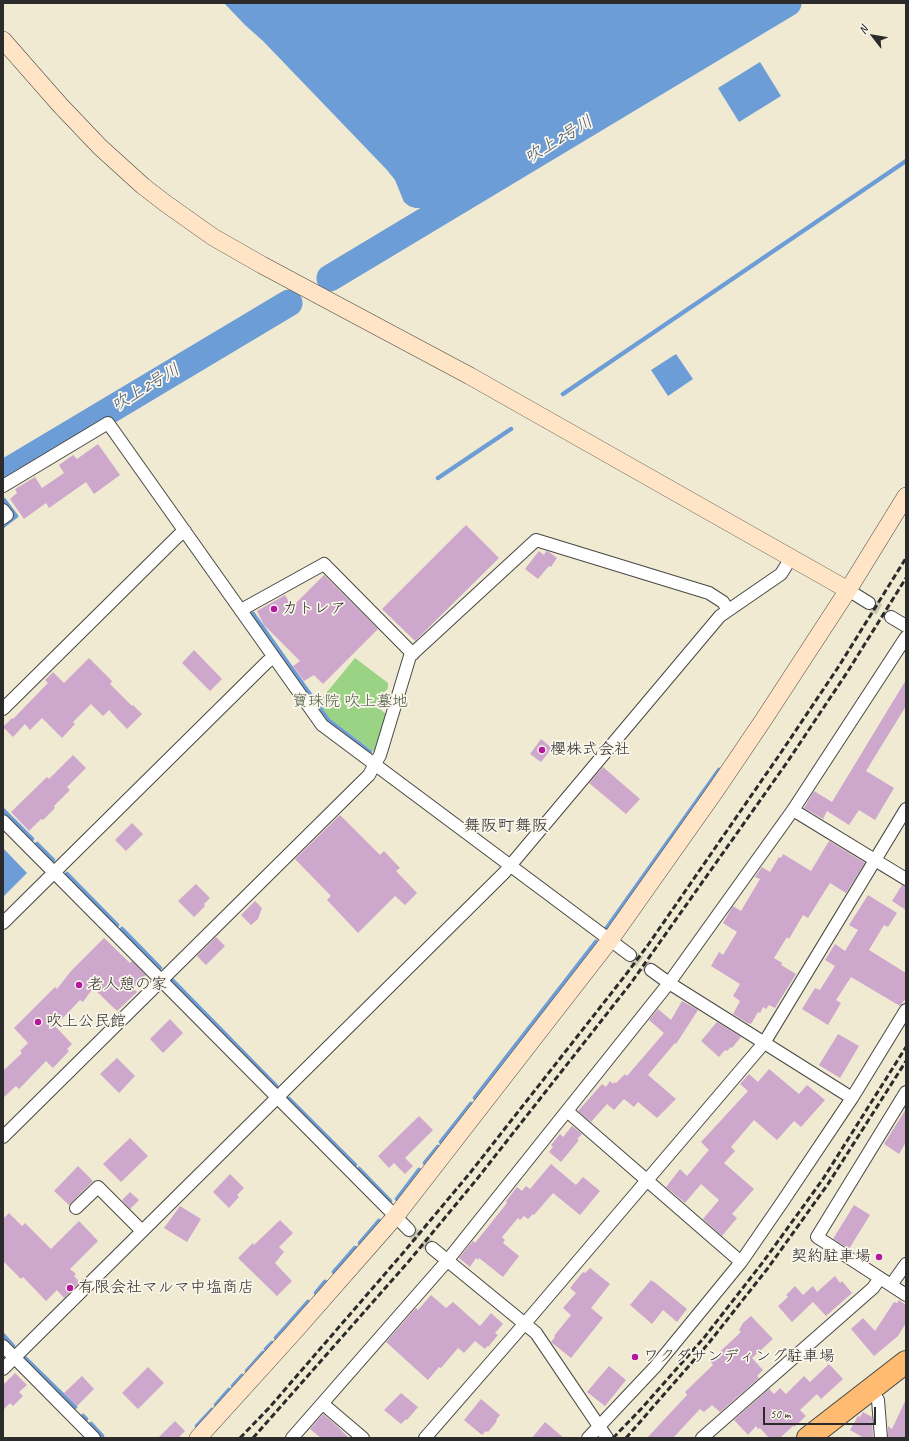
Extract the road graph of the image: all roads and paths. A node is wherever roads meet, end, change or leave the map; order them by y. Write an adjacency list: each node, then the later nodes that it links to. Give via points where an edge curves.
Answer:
1 (3, 40): 7 (street, via 100,147 160,199 213,236 262,266 470,376)
2 (3, 486): 6 (street, via 108,423)
3 (906, 496): 8 (street)
4 (3, 510): 5 (street, via 7,515)
5 (3, 518)
6 (185, 531): 10 (street); 17 (street)
7 (791, 558): 8 (street); 11 (street, via 782,574)
8 (848, 590): 9 (street); 27 (street, via 728,773)
9 (869, 603)
10 (241, 610): 15 (street, via 324,564); 16 (street)
11 (728, 610): 15 (street, via 723,602 708,593 536,540); 23 (street, via 720,616)
12 (891, 617): 13 (street)
13 (906, 626)
14 (906, 637): 20 (street)
15 (413, 654): 18 (street, via 410,656 380,755)
16 (274, 657): 18 (street, via 322,725); 24 (street)
17 (3, 709)
18 (374, 765): 23 (street); 30 (street, via 369,775)
19 (906, 809): 22 (street)
20 (793, 810): 22 (street); 31 (street)
21 (3, 821): 24 (street)
22 (875, 860): 25 (street); 33 (street)
23 (510, 866): 27 (street); 35 (street)
24 (54, 873): 26 (street); 30 (street)
25 (906, 879)
26 (3, 923)
27 (610, 940): 28 (street); 41 (street)
28 (630, 955)
29 (651, 970): 31 (street)
30 (161, 980): 35 (street); 38 (street)
31 (669, 983): 33 (street); 37 (street)
32 (906, 1010): 36 (street)
33 (764, 1043): 36 (street); 39 (street)
34 (906, 1092): 48 (street, via 817,1237)
35 (277, 1098): 41 (street); 43 (street)
36 (852, 1098): 46 (street)
37 (567, 1111): 39 (street); 45 (street)
38 (3, 1137)
39 (646, 1180): 46 (street); 51 (street)
40 (76, 1208): 43 (street, via 98,1187)
41 (395, 1217): 42 (street); 60 (street)
42 (409, 1230)
43 (142, 1231): 53 (street)
44 (432, 1248): 45 (street)
45 (447, 1261): 51 (street); 57 (street)
46 (741, 1262): 58 (street, via 655,1367)
47 (906, 1264): 49 (street)
48 (880, 1278): 49 (street); 66 (street, via 873,1288)
49 (891, 1286): 50 (street)
50 (906, 1295)
51 (525, 1324): 58 (street, via 536,1333); 63 (street)
52 (3, 1346): 53 (street)
53 (14, 1358): 55 (street); 59 (street)
54 (906, 1362): 56 (highway)
55 (3, 1369)
56 (870, 1390): 67 (highway); 68 (street, via 878,1400)
57 (323, 1404): 61 (street); 62 (street)
58 (599, 1427): 64 (street); 65 (street)
59 (94, 1438)
60 (198, 1438)
61 (292, 1438)
62 (363, 1438)
63 (425, 1438)
64 (588, 1438)
65 (607, 1438)
66 (702, 1438)
67 (808, 1438)
68 (880, 1438)

